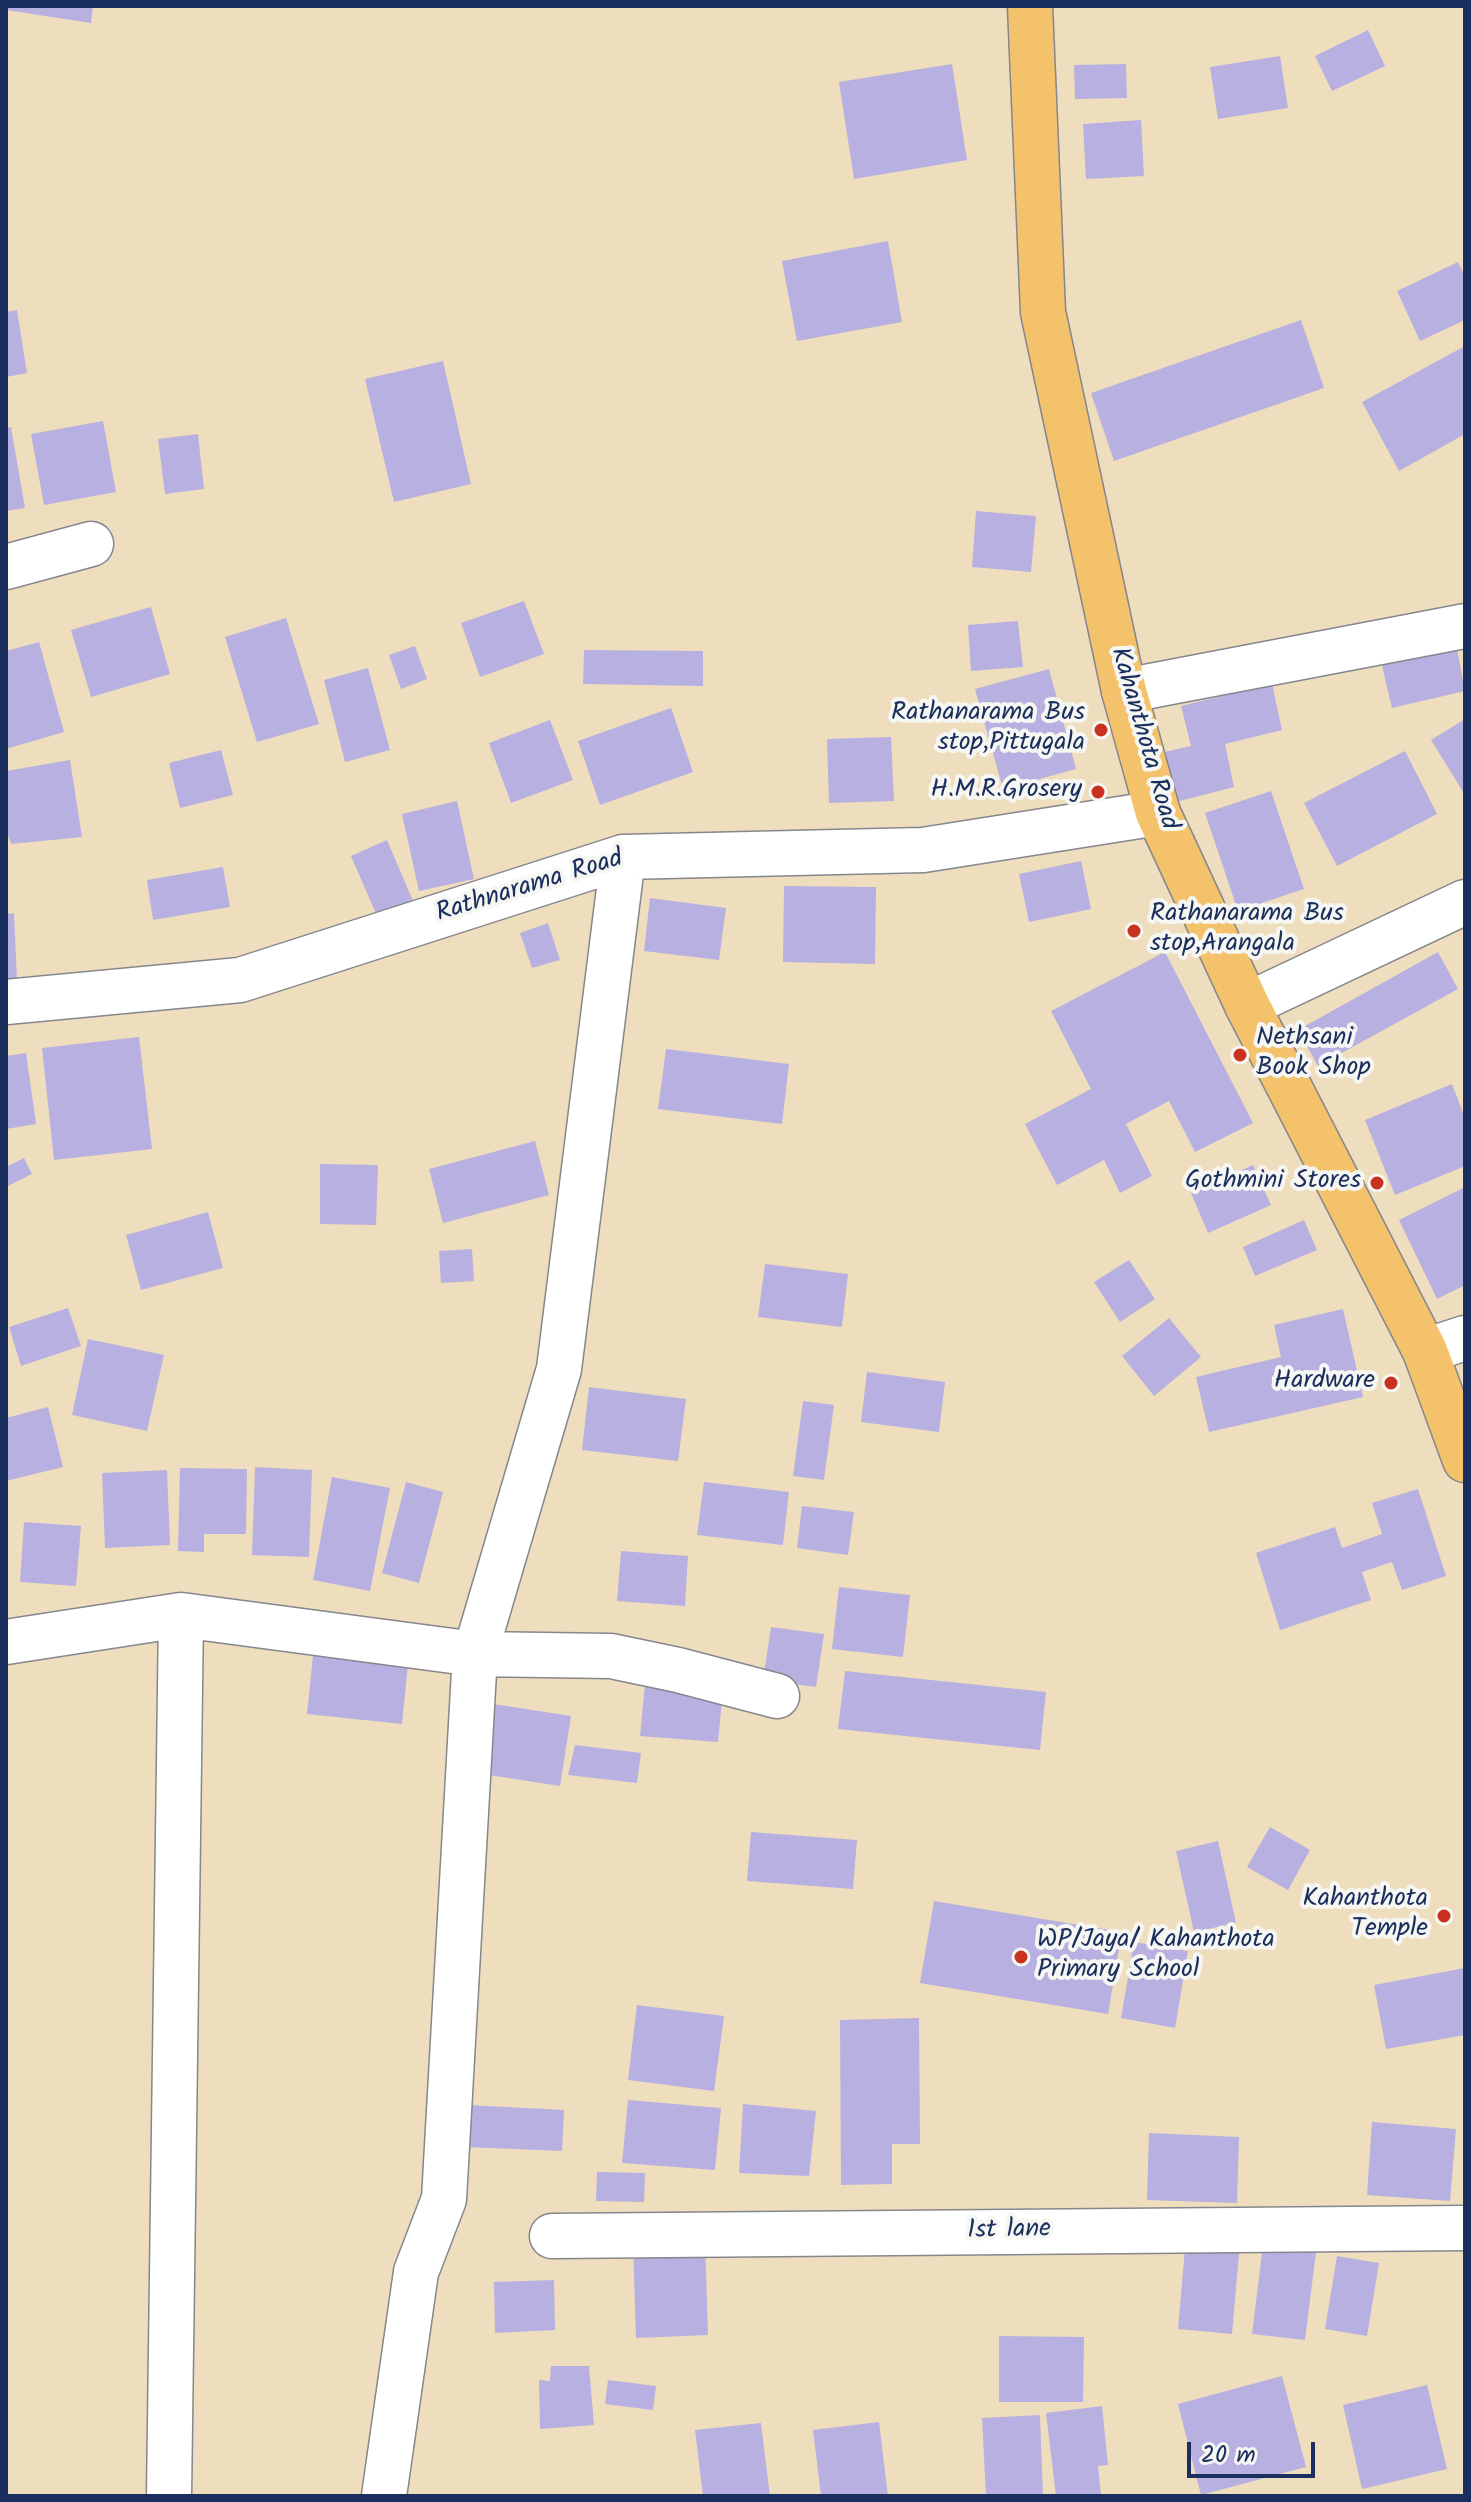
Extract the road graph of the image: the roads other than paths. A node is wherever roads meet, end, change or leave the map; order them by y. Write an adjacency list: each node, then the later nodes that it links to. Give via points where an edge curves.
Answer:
1 (1030, 6): 5 (main road, Kahanthota Road, via 1043,312)
2 (91, 544): 3 (street)
3 (6, 567)
4 (1465, 626): 5 (street)
5 (1124, 691): 6 (main road, Kahanthota Road)
6 (1158, 813): 7 (street, Rathnarama Road, via 923,850); 10 (main road, Kahanthota Road)
7 (623, 857): 9 (street, Rathnarama Road, via 240,980); 15 (street, via 559,1369)
8 (1465, 902): 10 (street)
9 (6, 1002)
10 (1247, 1005): 11 (main road, Kahanthota Road)
11 (1445, 1344): 12 (main road, Kahanthota Road)
12 (1465, 1460)
13 (181, 1615): 14 (street); 15 (street); 19 (street)
14 (6, 1642)
15 (475, 1654): 16 (street, via 611,1656); 20 (street, via 444,2199 416,2272)
16 (777, 1696)
17 (1465, 2228): 18 (street, 1st lane)
18 (552, 2236)
19 (169, 2496)
20 (384, 2496)

